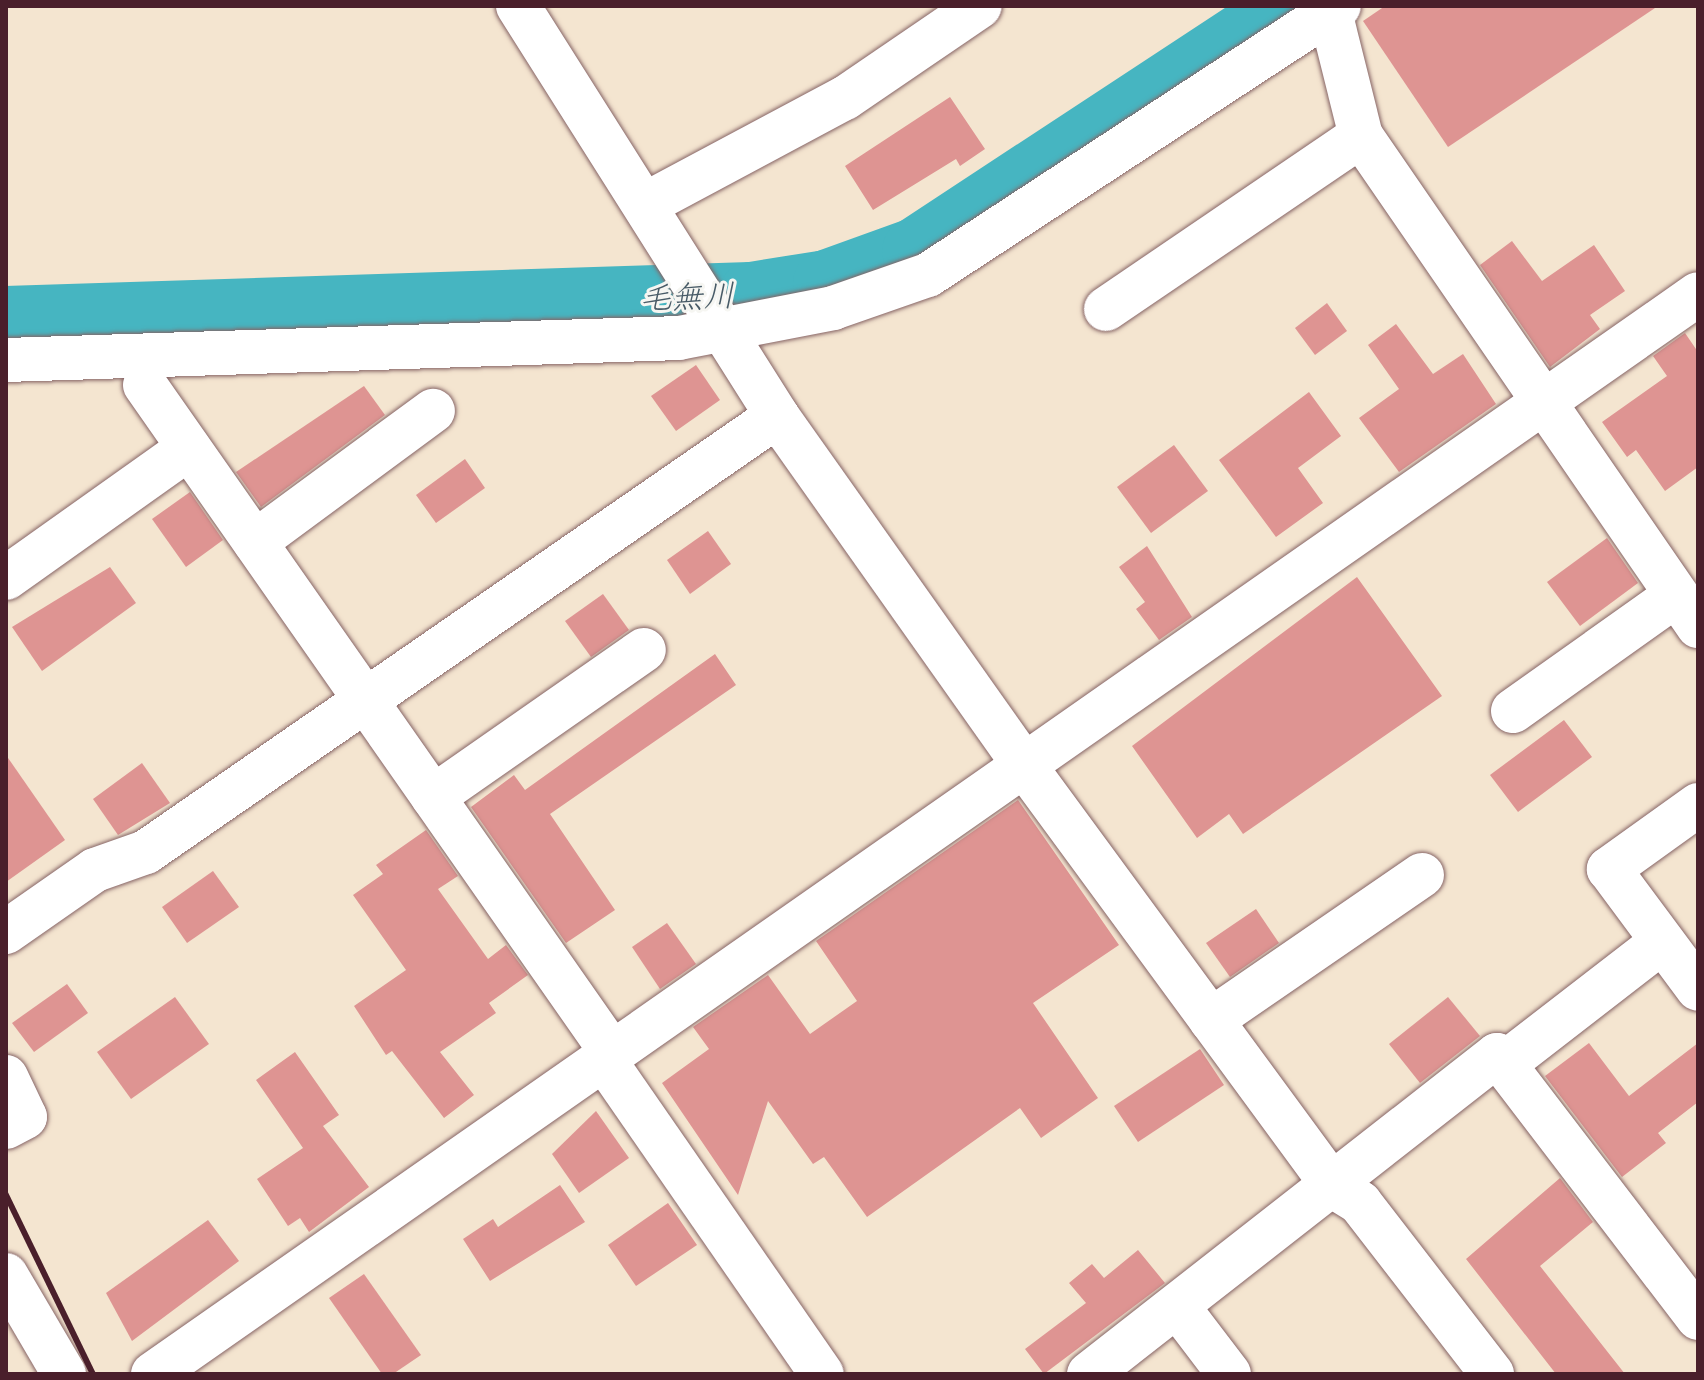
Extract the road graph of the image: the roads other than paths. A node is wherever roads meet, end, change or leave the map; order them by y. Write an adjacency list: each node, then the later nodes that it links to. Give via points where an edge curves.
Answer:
1 (980, 6): 5 (street, via 845,98)
2 (1329, 8): 4 (street); 8 (street, via 928,275 833,308)
3 (534, 12): 5 (street)
4 (1361, 136): 7 (street); 11 (street)
5 (648, 203): 8 (street)
6 (1698, 294): 11 (street)
7 (1106, 309)
8 (722, 327): 9 (street, via 679,338); 13 (street)
9 (6, 360)
10 (145, 385): 14 (street)
11 (1545, 400): 17 (street); 21 (street)
12 (433, 411): 15 (street)
13 (777, 416): 19 (street); 21 (street)
14 (189, 448): 15 (street); 16 (street)
15 (255, 542): 19 (street)
16 (6, 578)
17 (1686, 596): 20 (street)
18 (644, 650): 22 (street)
19 (365, 699): 22 (street); 25 (street, via 146,852 95,870)
20 (1513, 711)
21 (1024, 765): 28 (street); 29 (street)
22 (433, 797): 29 (street)
23 (1698, 805): 26 (street, via 1609,869)
24 (1422, 875): 28 (street)
25 (6, 932)
26 (1662, 942): 27 (street); 30 (street)
27 (1698, 989)
28 (1211, 1020): 33 (street)
29 (609, 1057): 38 (street); 39 (street)
30 (1504, 1064): 33 (street, via 1497,1055); 36 (street)
31 (6, 1077): 32 (street, via 25,1117)
32 (6, 1127)
33 (1333, 1186): 35 (street); 42 (street, via 1360,1203)
34 (6, 1275): 37 (street)
35 (1178, 1307): 40 (street); 41 (street)
36 (1698, 1318)
37 (64, 1374)
38 (153, 1374)
39 (822, 1374)
40 (1089, 1374)
41 (1229, 1374)
42 (1492, 1374)

